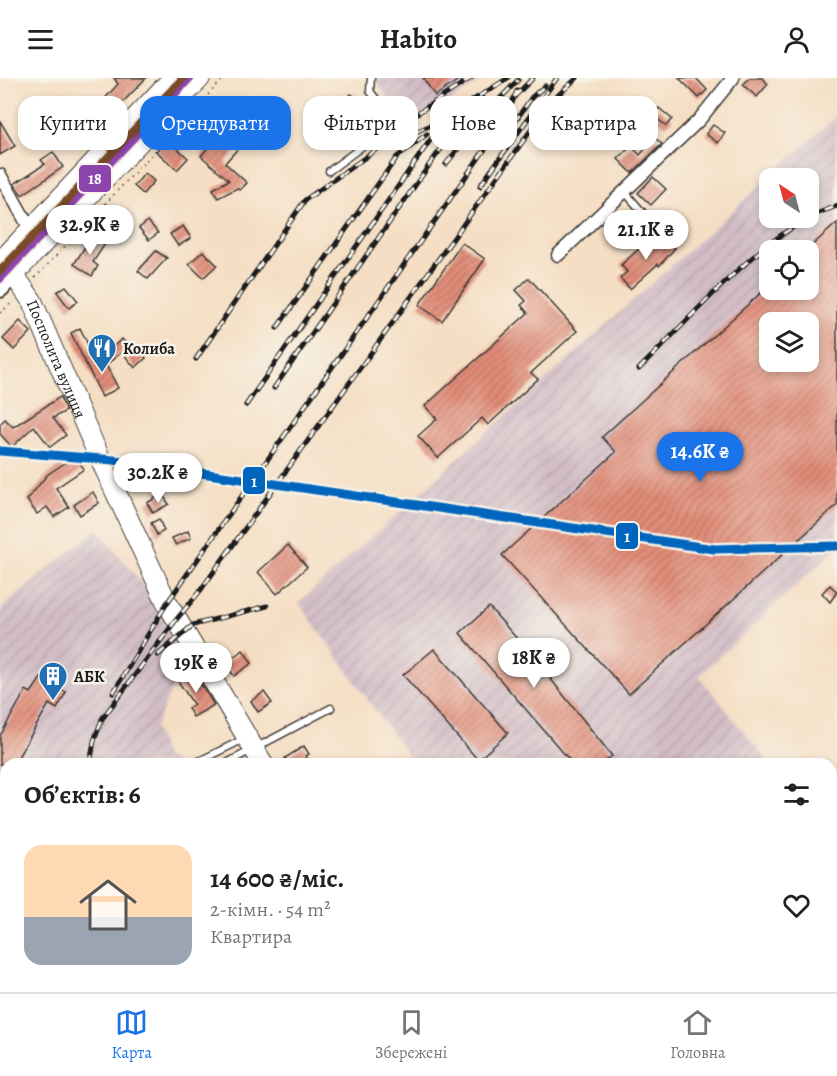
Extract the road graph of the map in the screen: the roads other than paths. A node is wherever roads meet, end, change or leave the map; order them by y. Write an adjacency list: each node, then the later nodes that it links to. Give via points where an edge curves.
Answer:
1 (173, 78): 8 (highway)
2 (200, 78): 10 (highway)
3 (370, 78): 5 (lane, via 370,91 387,112 387,128)
4 (733, 78): 7 (street, via 699,120)
5 (329, 171)
6 (0, 174): 8 (street)
7 (625, 192): 9 (lane); 11 (street)
8 (30, 229): 10 (street); 12 (highway)
9 (657, 229)
10 (42, 244): 12 (highway)
11 (558, 255)
12 (5, 265): 13 (main road); 15 (highway, Посполита вулиця, via 32,301 167,603)
13 (0, 289)
14 (331, 708): 15 (lane)
15 (255, 750): 16 (lane); 17 (lane)
16 (220, 758)
17 (238, 758)

